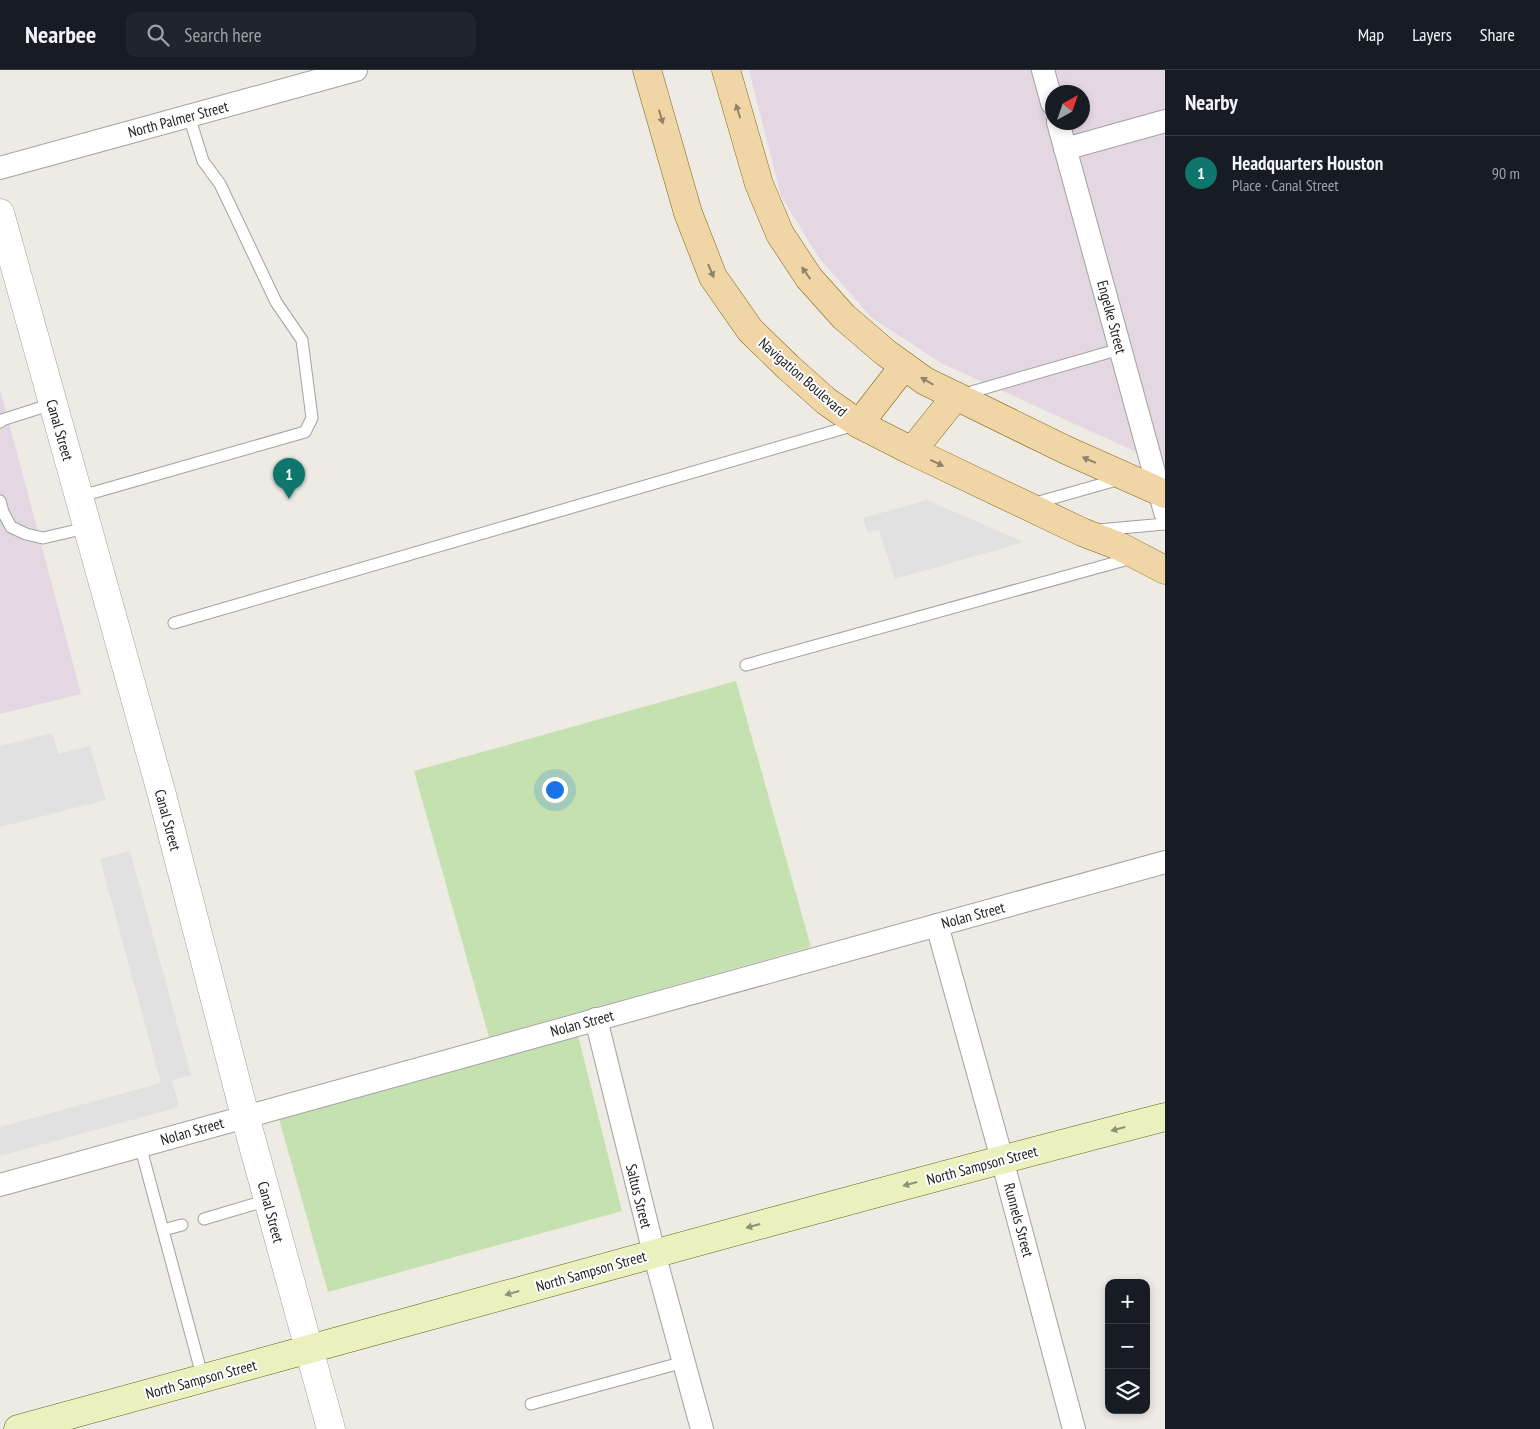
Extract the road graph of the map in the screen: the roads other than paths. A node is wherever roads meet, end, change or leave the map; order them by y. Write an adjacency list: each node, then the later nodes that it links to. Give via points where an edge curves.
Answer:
1 (356, 70): 6 (street, North Palmer Street)
2 (647, 70): 17 (main road, Navigation Boulevard, one-way to 17, via 688,213 713,277 750,330 826,401)
3 (726, 70): 13 (main road, one-way to 3, via 844,317 809,278 780,234 759,184)
4 (1043, 70): 5 (street)
5 (1047, 85)
6 (190, 116): 10 (street, North Palmer Street); 21 (lane, via 203,161 220,184 276,302 302,340 312,418 305,432)
7 (1165, 121): 9 (street)
8 (1060, 130): 9 (street, Engelke Street)
9 (1065, 149): 12 (street, Engelke Street)
10 (0, 168)
11 (0, 213): 15 (street, Canal Street)
12 (1120, 350): 14 (lane); 20 (street, Engelke Street)
13 (904, 366): 14 (main road, one-way to 13); 17 (main road)
14 (956, 396): 18 (main road); 19 (main road, one-way to 14)
15 (52, 404): 16 (lane); 21 (street, Canal Street)
16 (0, 422)
17 (859, 424): 18 (main road, Navigation Boulevard); 29 (lane)
18 (912, 451): 23 (main road, Navigation Boulevard, one-way to 23)
19 (1127, 477): 20 (main road); 23 (lane)
20 (1162, 487)
21 (78, 497): 25 (street, Canal Street)
22 (0, 501): 25 (lane, via 11,528 26,534 42,538)
23 (1027, 506): 26 (main road, Navigation Boulevard)
24 (1165, 524): 26 (lane)
25 (86, 528): 34 (street, Canal Street, via 162,795)
26 (1082, 532): 27 (main road, Navigation Boulevard)
27 (1138, 556): 28 (main road, Navigation Boulevard); 30 (lane)
28 (1165, 570)
29 (174, 623)
30 (746, 665)
31 (1165, 862): 32 (street, Nolan Street)
32 (937, 925): 33 (street, Nolan Street); 37 (street, Runnels Street)
33 (596, 1019): 34 (street, Nolan Street); 43 (street, Saltus Street)
34 (245, 1116): 36 (street, Nolan Street); 39 (street, Canal Street)
35 (1165, 1116): 37 (main road, North Sampson Street, one-way to 37)
36 (140, 1145): 38 (street, Nolan Street); 42 (lane)
37 (1002, 1159): 43 (main road, North Sampson Street, one-way to 43); 51 (street, Runnels Street)
38 (0, 1184)
39 (268, 1200): 40 (lane); 44 (street, Canal Street)
40 (204, 1218)
41 (182, 1225): 42 (lane)
42 (163, 1230): 46 (lane)
43 (654, 1253): 44 (main road, North Sampson Street, one-way to 44); 45 (street, Saltus Street)
44 (309, 1350): 46 (main road, North Sampson Street); 49 (street, Canal Street)
45 (684, 1362): 47 (lane); 50 (street, Saltus Street)
46 (203, 1379): 48 (main road, North Sampson Street)
47 (531, 1404)
48 (18, 1429)
49 (331, 1429)
50 (702, 1429)
51 (1074, 1429)

